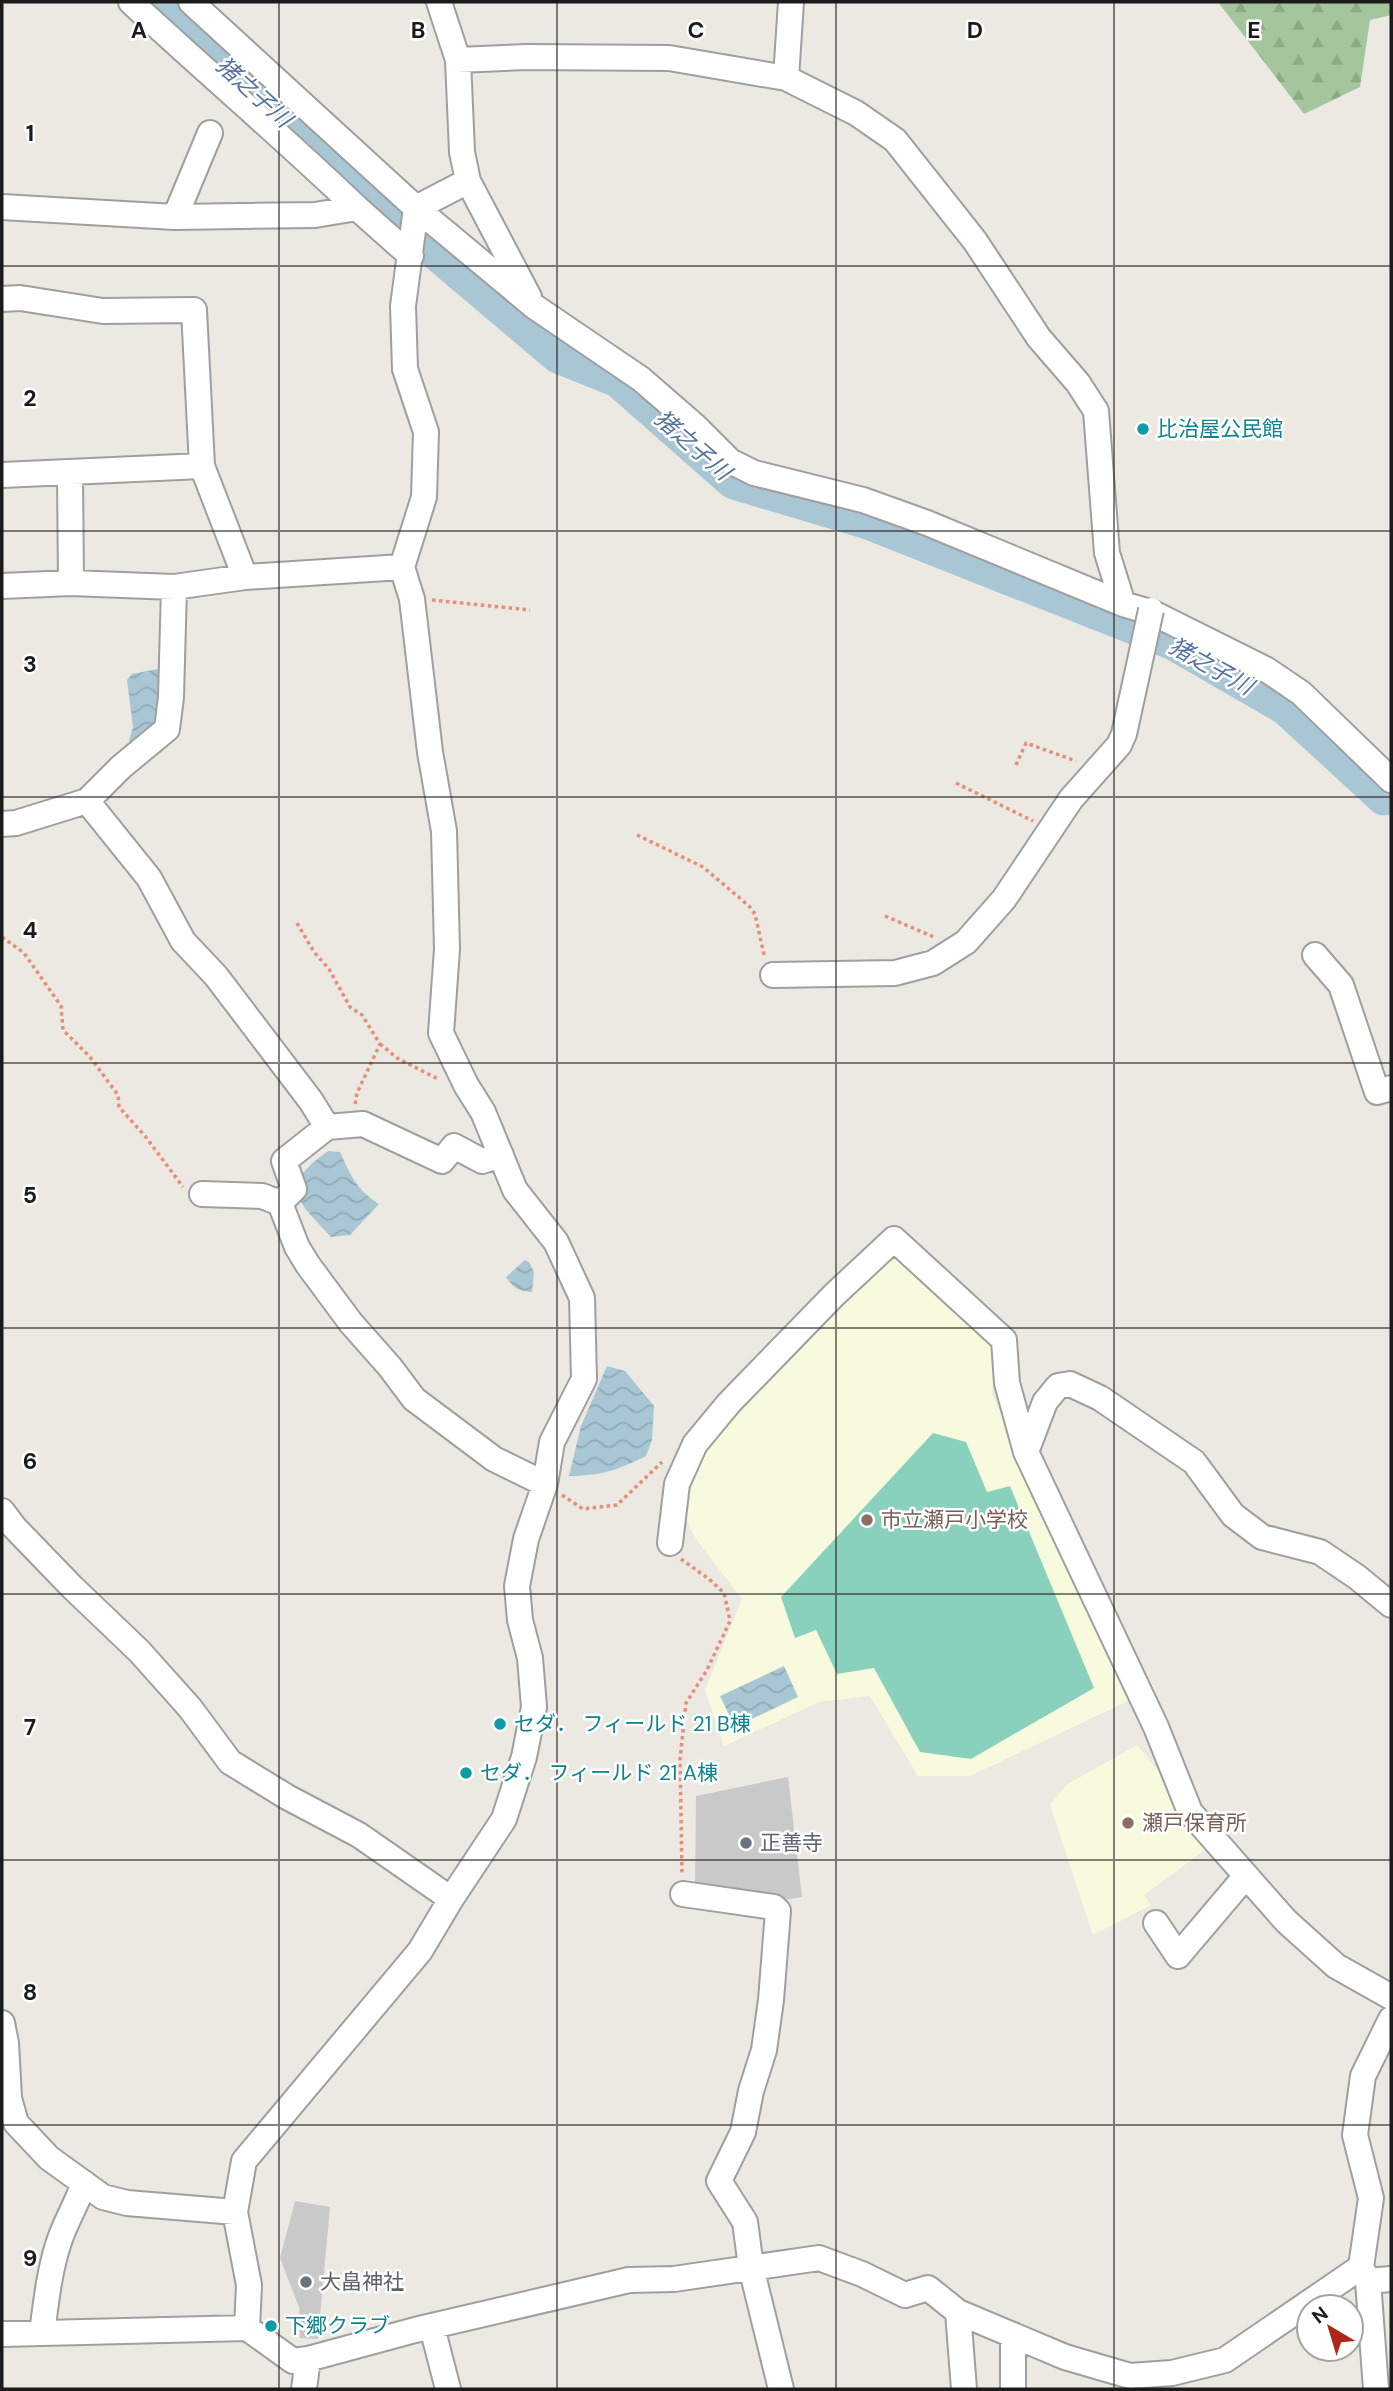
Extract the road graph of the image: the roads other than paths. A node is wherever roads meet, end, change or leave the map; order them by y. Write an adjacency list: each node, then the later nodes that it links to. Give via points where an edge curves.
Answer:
1 (131, 2): 10 (street)
2 (191, 2): 11 (street)
3 (439, 2): 5 (street)
4 (791, 2): 6 (street)
5 (458, 60): 6 (street, via 668,58); 8 (street, via 462,152)
6 (786, 78): 24 (street, via 856,113 895,140 975,241 1039,338 1096,411 1107,553)
7 (210, 133): 12 (street)
8 (468, 181): 11 (street); 15 (street)
9 (2, 207): 12 (street)
10 (357, 208): 12 (street, via 316,215); 13 (street)
11 (415, 212): 13 (street); 15 (street)
12 (175, 217)
13 (411, 252): 19 (street, via 402,306 405,369 426,432 424,497)
14 (2, 299): 16 (street, via 103,311 194,310)
15 (535, 307): 24 (street, via 641,379 730,461 754,473 863,500 927,523)
16 (202, 466): 17 (street); 20 (street)
17 (70, 473): 18 (street); 21 (street)
18 (2, 475)
19 (402, 567): 20 (street); 33 (street, via 412,599 444,831 447,949 441,1033)
20 (245, 577): 23 (street)
21 (71, 583): 22 (street); 23 (street)
22 (2, 586)
23 (174, 587): 27 (street, via 167,729)
24 (1123, 604): 26 (street, via 1153,613 1267,670 1301,693)
25 (1151, 610): 30 (street, bridge, via 1119,746 1071,799 1004,899 966,942 933,963 895,973)
26 (1391, 780)
27 (87, 801): 28 (street); 32 (street, via 149,878 183,940)
28 (2, 824)
29 (1314, 955): 31 (street, via 1341,985 1377,1092)
30 (773, 975)
31 (1391, 1088)
32 (334, 1126): 33 (street, via 363,1124 442,1161 454,1146 482,1161); 35 (street, via 284,1161 294,1189)
33 (501, 1155): 37 (street, via 514,1190 556,1242 582,1298 584,1379 552,1442)
34 (202, 1194): 35 (street, via 262,1196)
35 (281, 1203): 37 (street, via 308,1265 414,1399 494,1459)
36 (1026, 1452): 39 (street, via 1007,1383 1004,1340 894,1240 824,1304 695,1444 677,1484); 40 (street, via 1045,1402 1058,1386 1070,1384 1100,1398 1194,1462 1233,1516 1262,1537 1320,1552); 41 (street, via 1156,1727 1190,1812)
37 (545, 1484): 43 (street, via 526,1539 517,1586 534,1707 524,1757 504,1819)
38 (2, 1511): 43 (street, via 139,1651 230,1762 359,1835)
39 (670, 1543)
40 (1391, 1605)
41 (1245, 1877): 44 (street, via 1178,1956); 45 (street, via 1336,1966)
42 (684, 1894): 51 (street, via 779,1911 764,2050 744,2132 719,2181 745,2222)
43 (451, 1899): 50 (street, via 420,1951 244,2161)
44 (1156, 1923)
45 (1391, 1997)
46 (1391, 2019): 49 (street, via 1363,2076 1355,2135)
47 (2, 2023): 48 (street, via 16,2123 48,2158)
48 (84, 2183): 50 (street, via 103,2197 127,2203); 56 (street, via 58,2243)
49 (1381, 2198): 52 (street)
50 (235, 2212): 55 (street, via 249,2285)
51 (751, 2267): 53 (street, via 819,2258 905,2295 928,2288); 54 (street, via 674,2280 629,2280); 63 (street)
52 (1373, 2276): 58 (street, via 1225,2360 1172,2373 1130,2376 1065,2357); 60 (street)
53 (958, 2312): 58 (street); 64 (street)
54 (432, 2327): 59 (street); 62 (street)
55 (247, 2329): 56 (street); 59 (street, via 293,2361)
56 (42, 2333): 57 (street)
57 (2, 2334)
58 (1013, 2335): 65 (street)
59 (308, 2359): 61 (street)
60 (1383, 2363): 66 (street)
61 (304, 2389)
62 (448, 2389)
63 (781, 2389)
64 (964, 2389)
65 (1013, 2389)
66 (1376, 2389)

